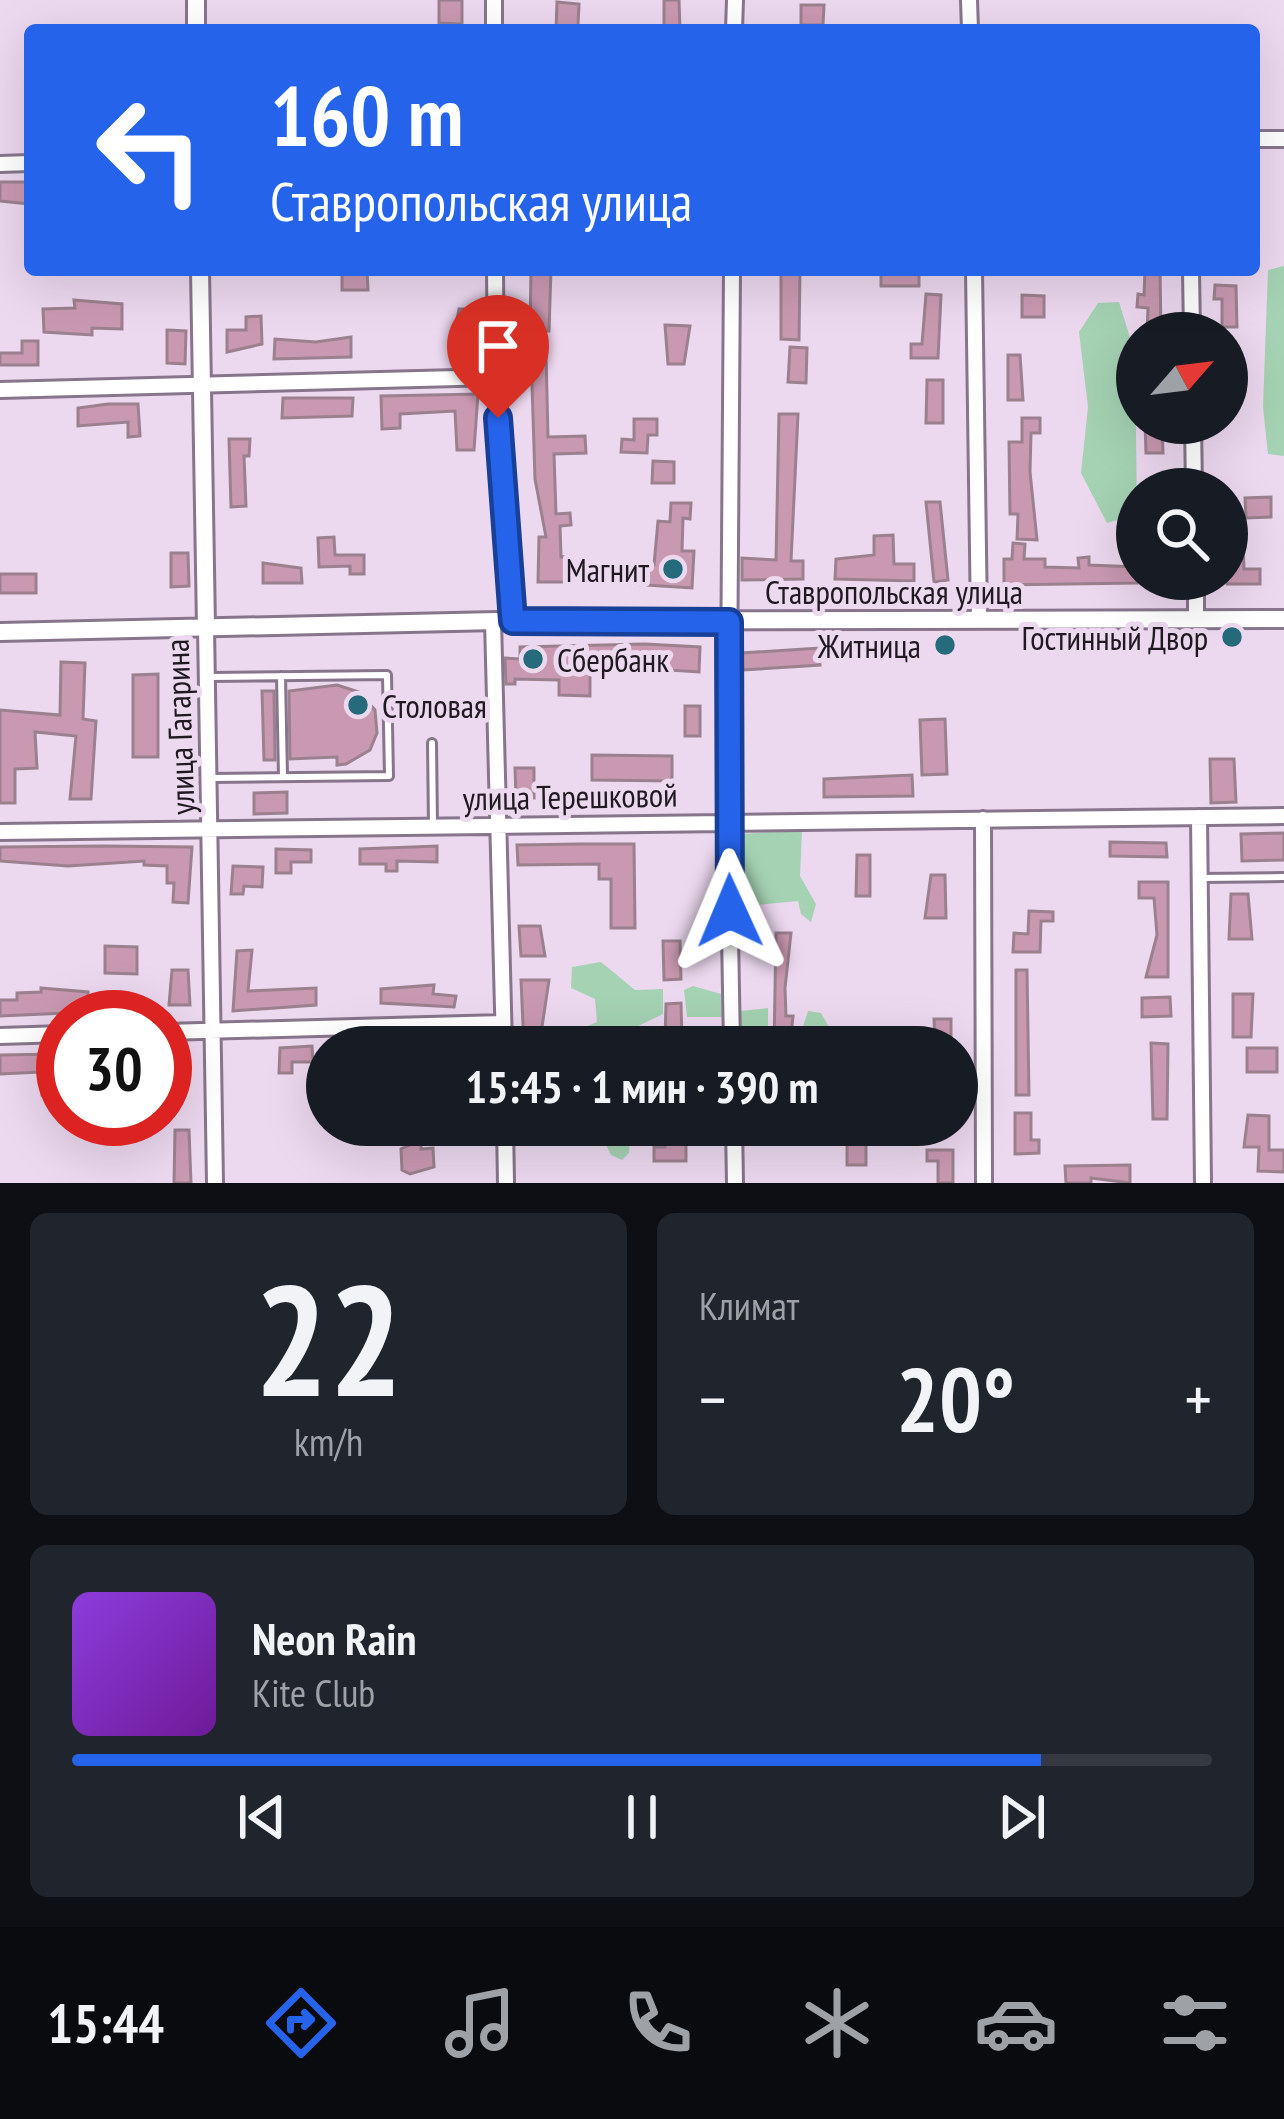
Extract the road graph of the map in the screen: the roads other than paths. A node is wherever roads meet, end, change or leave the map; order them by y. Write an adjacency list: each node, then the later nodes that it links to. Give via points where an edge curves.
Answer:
1 (200, 276): 8 (street, улица Гагарина)
2 (495, 276): 7 (street)
3 (733, 276): 16 (street)
4 (974, 276): 12 (street)
5 (1190, 276): 6 (street)
6 (1191, 312)
7 (496, 377): 8 (street); 15 (street)
8 (204, 388): 9 (street); 17 (street, улица Гагарина)
9 (0, 390)
10 (1196, 600): 11 (street)
11 (1196, 618): 12 (street, Ставропольская улица); 13 (street, Ставропольская улица)
12 (979, 620): 16 (street, Ставропольская улица)
13 (1284, 620)
14 (493, 621): 15 (street, Ставропольская улица); 17 (street, Ставропольская улица); 28 (street)
15 (513, 621): 16 (street, Ставропольская улица)
16 (729, 622): 27 (street)
17 (206, 628): 18 (street, Ставропольская улица); 20 (street, улица Гагарина)
18 (0, 632)
19 (281, 676): 20 (lane); 22 (lane); 22 (lane, via 387,675 389,776)
20 (207, 677): 23 (street, улица Гагарина)
21 (432, 742): 29 (lane)
22 (284, 777): 23 (lane)
23 (211, 778): 30 (street, улица Гагарина)
24 (1284, 816): 25 (street, улица Терешковой)
25 (1198, 817): 26 (street, улица Терешковой); 33 (street)
26 (983, 819): 27 (street, улица Терешковой); 46 (street)
27 (728, 821): 28 (street, улица Терешковой); 36 (street)
28 (497, 824): 29 (street, улица Терешковой); 34 (street)
29 (433, 826): 30 (street, улица Терешковой)
30 (212, 831): 31 (street, улица Терешковой); 38 (street, улица Гагарина)
31 (0, 832)
32 (1284, 877): 33 (lane)
33 (1199, 878): 47 (street)
34 (503, 1023): 35 (street); 38 (street)
35 (503, 1026)
36 (732, 1026)
37 (192, 1031): 38 (street)
38 (215, 1031): 43 (street, улица Гагарина)
39 (36, 1035): 40 (street)
40 (0, 1036)
41 (505, 1146): 44 (street)
42 (734, 1146): 45 (street)
43 (215, 1183)
44 (506, 1183)
45 (735, 1183)
46 (984, 1183)
47 (1203, 1183)

